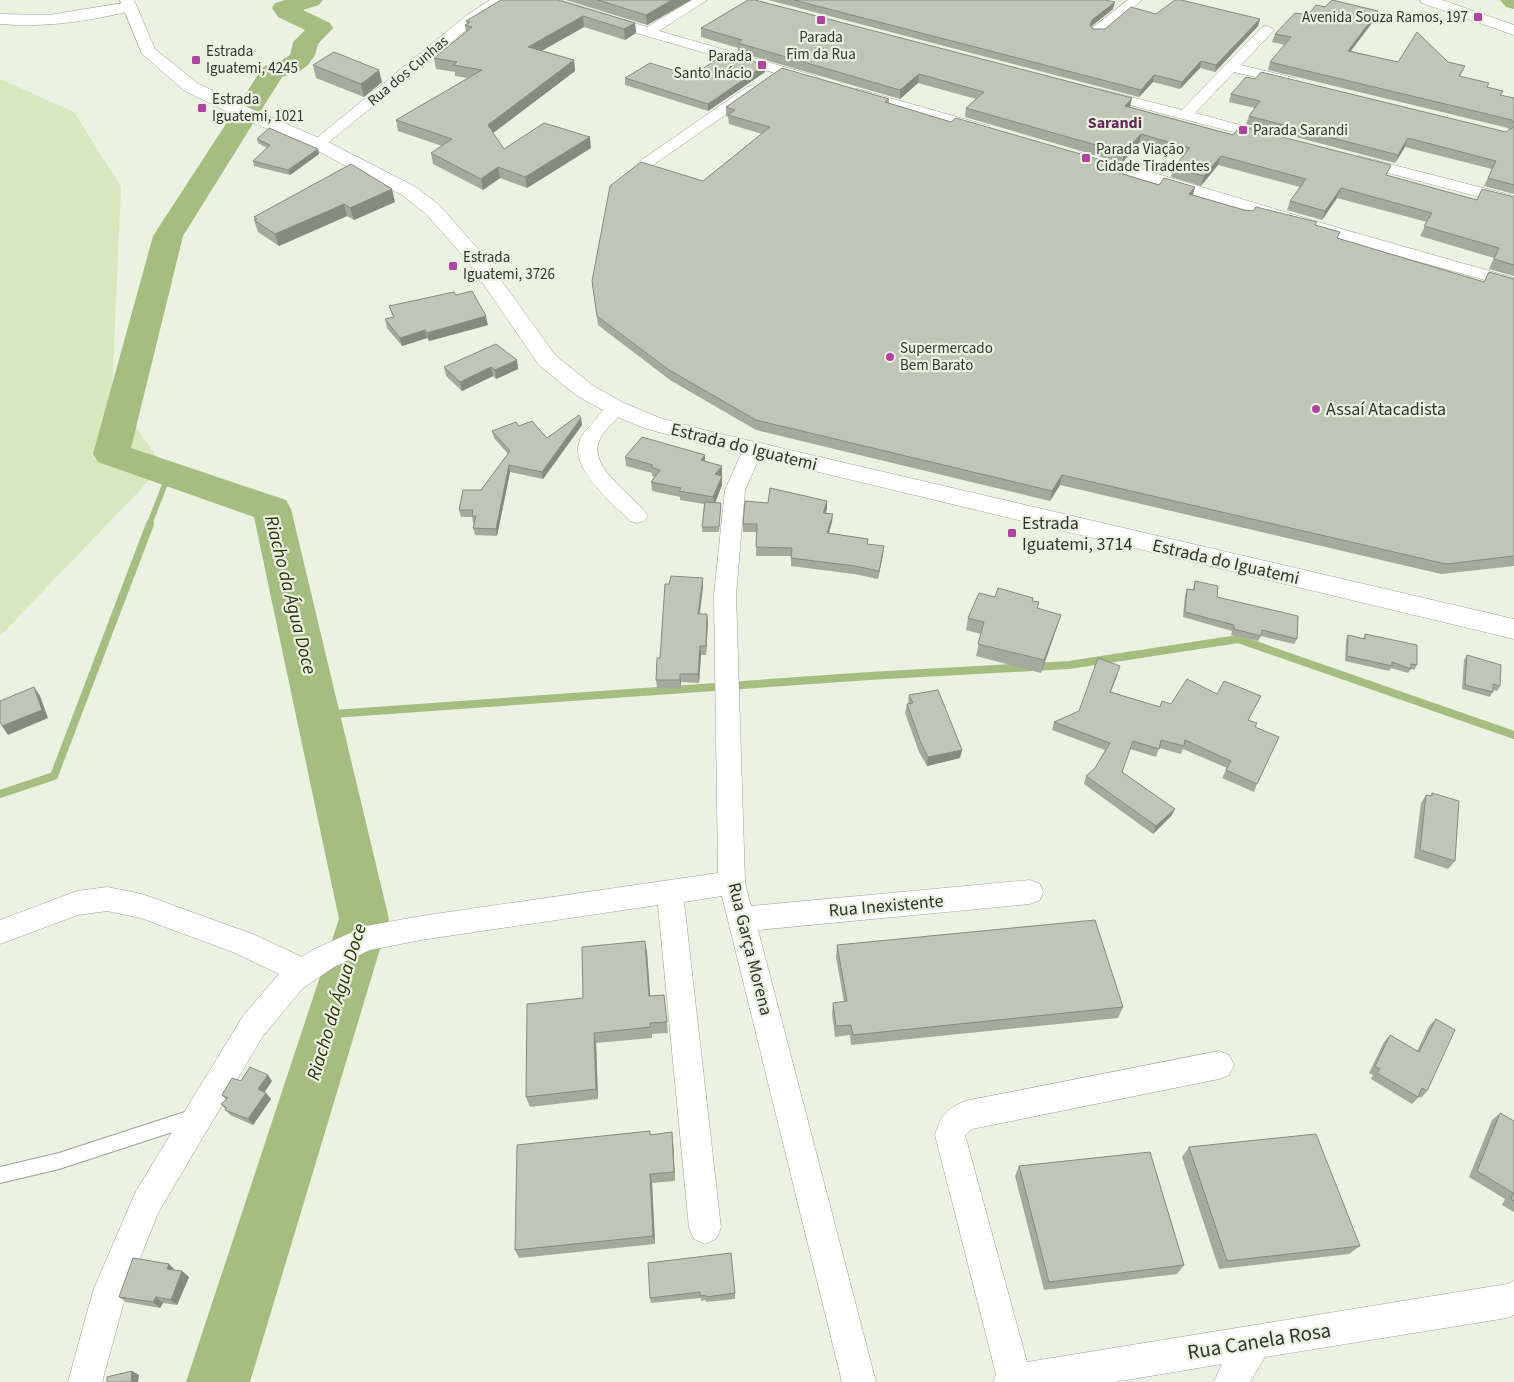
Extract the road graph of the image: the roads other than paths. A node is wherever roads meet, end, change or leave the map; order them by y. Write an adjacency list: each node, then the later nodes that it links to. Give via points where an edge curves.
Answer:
1 (498, 0): 21 (street, Rua dos Cunhas)
2 (547, 0): 11 (street)
3 (701, 0): 11 (street)
4 (1136, 0): 8 (street)
5 (1428, 0): 10 (main road)
6 (128, 3): 7 (main road, via 48,20); 21 (main road, Estrada do Iguatemi, via 148,51 191,87)
7 (0, 19)
8 (1096, 30)
9 (1267, 30): 12 (street)
10 (1514, 30)
11 (648, 32): 13 (street)
12 (1231, 67): 15 (street); 18 (street)
13 (780, 70): 14 (street); 24 (street)
14 (828, 84)
15 (1306, 85)
16 (847, 90): 19 (street)
17 (1089, 90): 18 (street)
18 (1185, 115): 20 (street)
19 (1000, 134)
20 (1280, 140)
21 (318, 144): 27 (main road, Estrada do Iguatemi, via 409,191 432,209 473,254 547,360 584,390)
22 (1067, 153): 26 (street)
23 (1346, 157): 25 (street)
24 (645, 164)
25 (1514, 201)
26 (1514, 283)
27 (616, 408): 28 (main road, Estrada do Iguatemi, via 652,423); 29 (street, via 590,439 590,464)
28 (753, 450): 30 (main road, Estrada do Iguatemi); 31 (street, Rua Garça Morena, via 735,490 725,595)
29 (637, 516)
30 (1514, 629)
31 (732, 883): 33 (street); 34 (street, Rua Garça Morena)
32 (1030, 892): 34 (street, Rua Inexistente)
33 (670, 893): 36 (street, via 366,938 324,958); 40 (street)
34 (742, 920): 45 (street, Rua Garça Morena)
35 (0, 932): 36 (street, via 77,904 107,899 142,906 211,931)
36 (304, 972): 38 (street, via 293,980 253,1026)
37 (1219, 1065): 43 (street, via 965,1116 953,1126 950,1135)
38 (200, 1114): 39 (lane, via 59,1162); 44 (street, via 148,1202 123,1258 110,1291)
39 (0, 1175)
40 (705, 1228)
41 (1512, 1302): 42 (street, Rua Canela Rosa)
42 (1255, 1342): 43 (street, Rua Canela Rosa); 46 (street)
43 (1012, 1381)
44 (85, 1382)
45 (859, 1382)
46 (1231, 1382)

